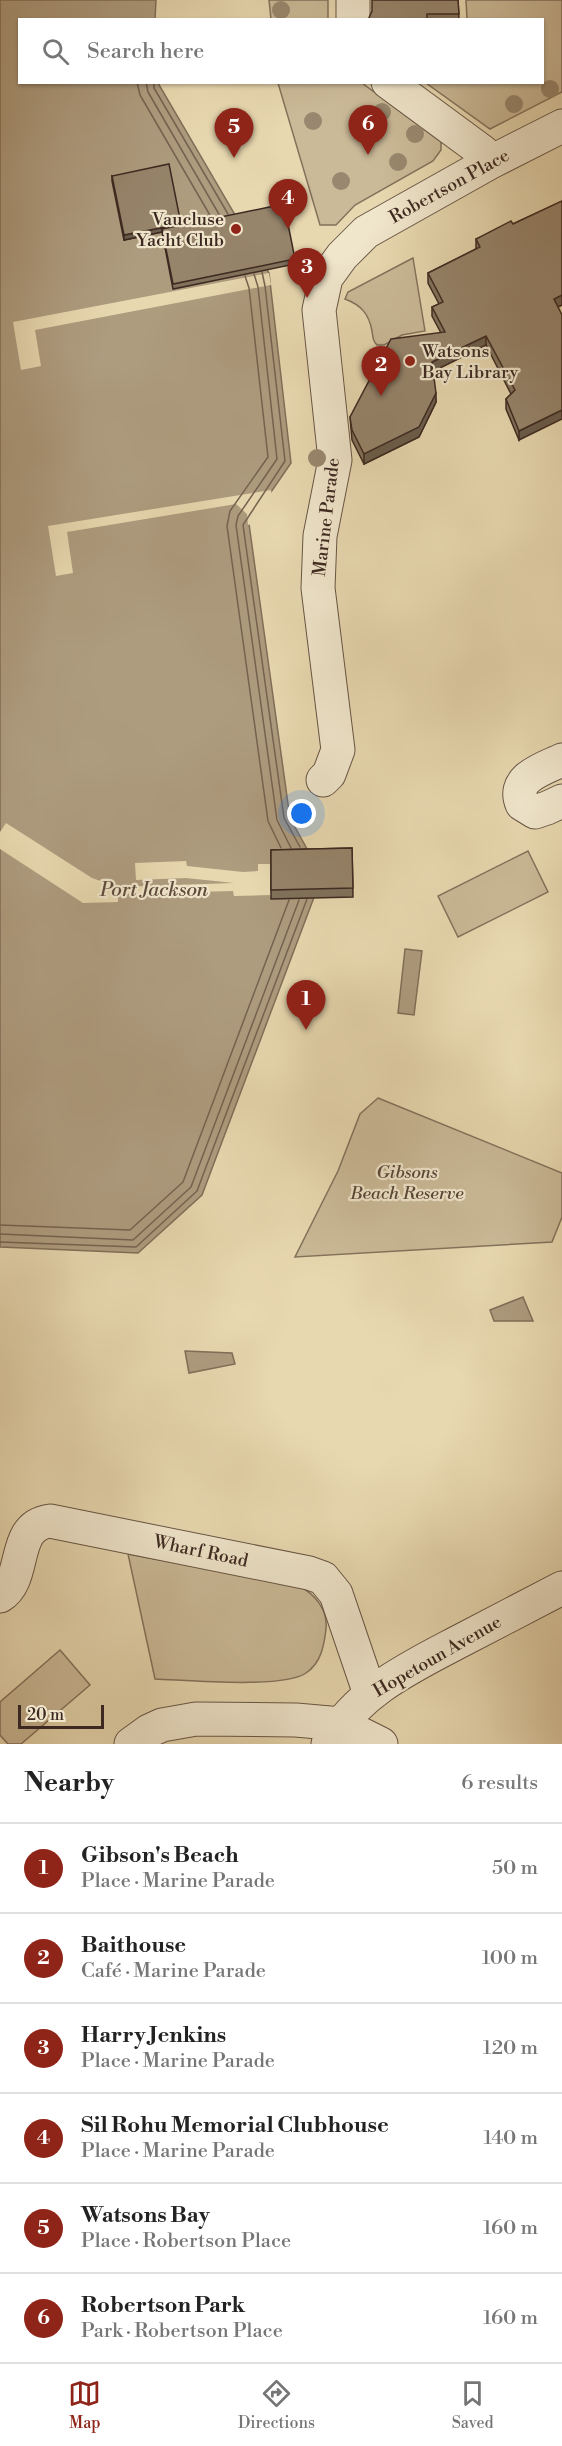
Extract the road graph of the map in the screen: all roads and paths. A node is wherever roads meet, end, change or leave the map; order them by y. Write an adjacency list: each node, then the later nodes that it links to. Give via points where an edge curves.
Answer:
1 (353, 0): 2 (street)
2 (353, 18)
3 (391, 84): 5 (street, via 483,152)
4 (562, 126): 5 (street, Robertson Place)
5 (489, 163): 6 (street, Robertson Place, via 366,232)
6 (342, 256): 8 (street, Marine Parade, via 326,278 319,310 335,460 320,536 318,588 338,750)
7 (562, 759): 9 (street, via 529,777 519,790 522,804 535,812)
8 (323, 780)
9 (562, 801)
10 (562, 1588): 12 (street, Hopetoun Avenue, via 430,1657)
11 (0, 1596): 12 (street, Wharf Road, via 13,1582 27,1535 40,1523 50,1521 309,1573 327,1582 336,1594)
12 (370, 1694): 13 (street, Hopetoun Avenue)
13 (334, 1734): 14 (street, via 296,1720 196,1719 162,1725); 15 (street)
14 (131, 1744)
15 (381, 1744)

